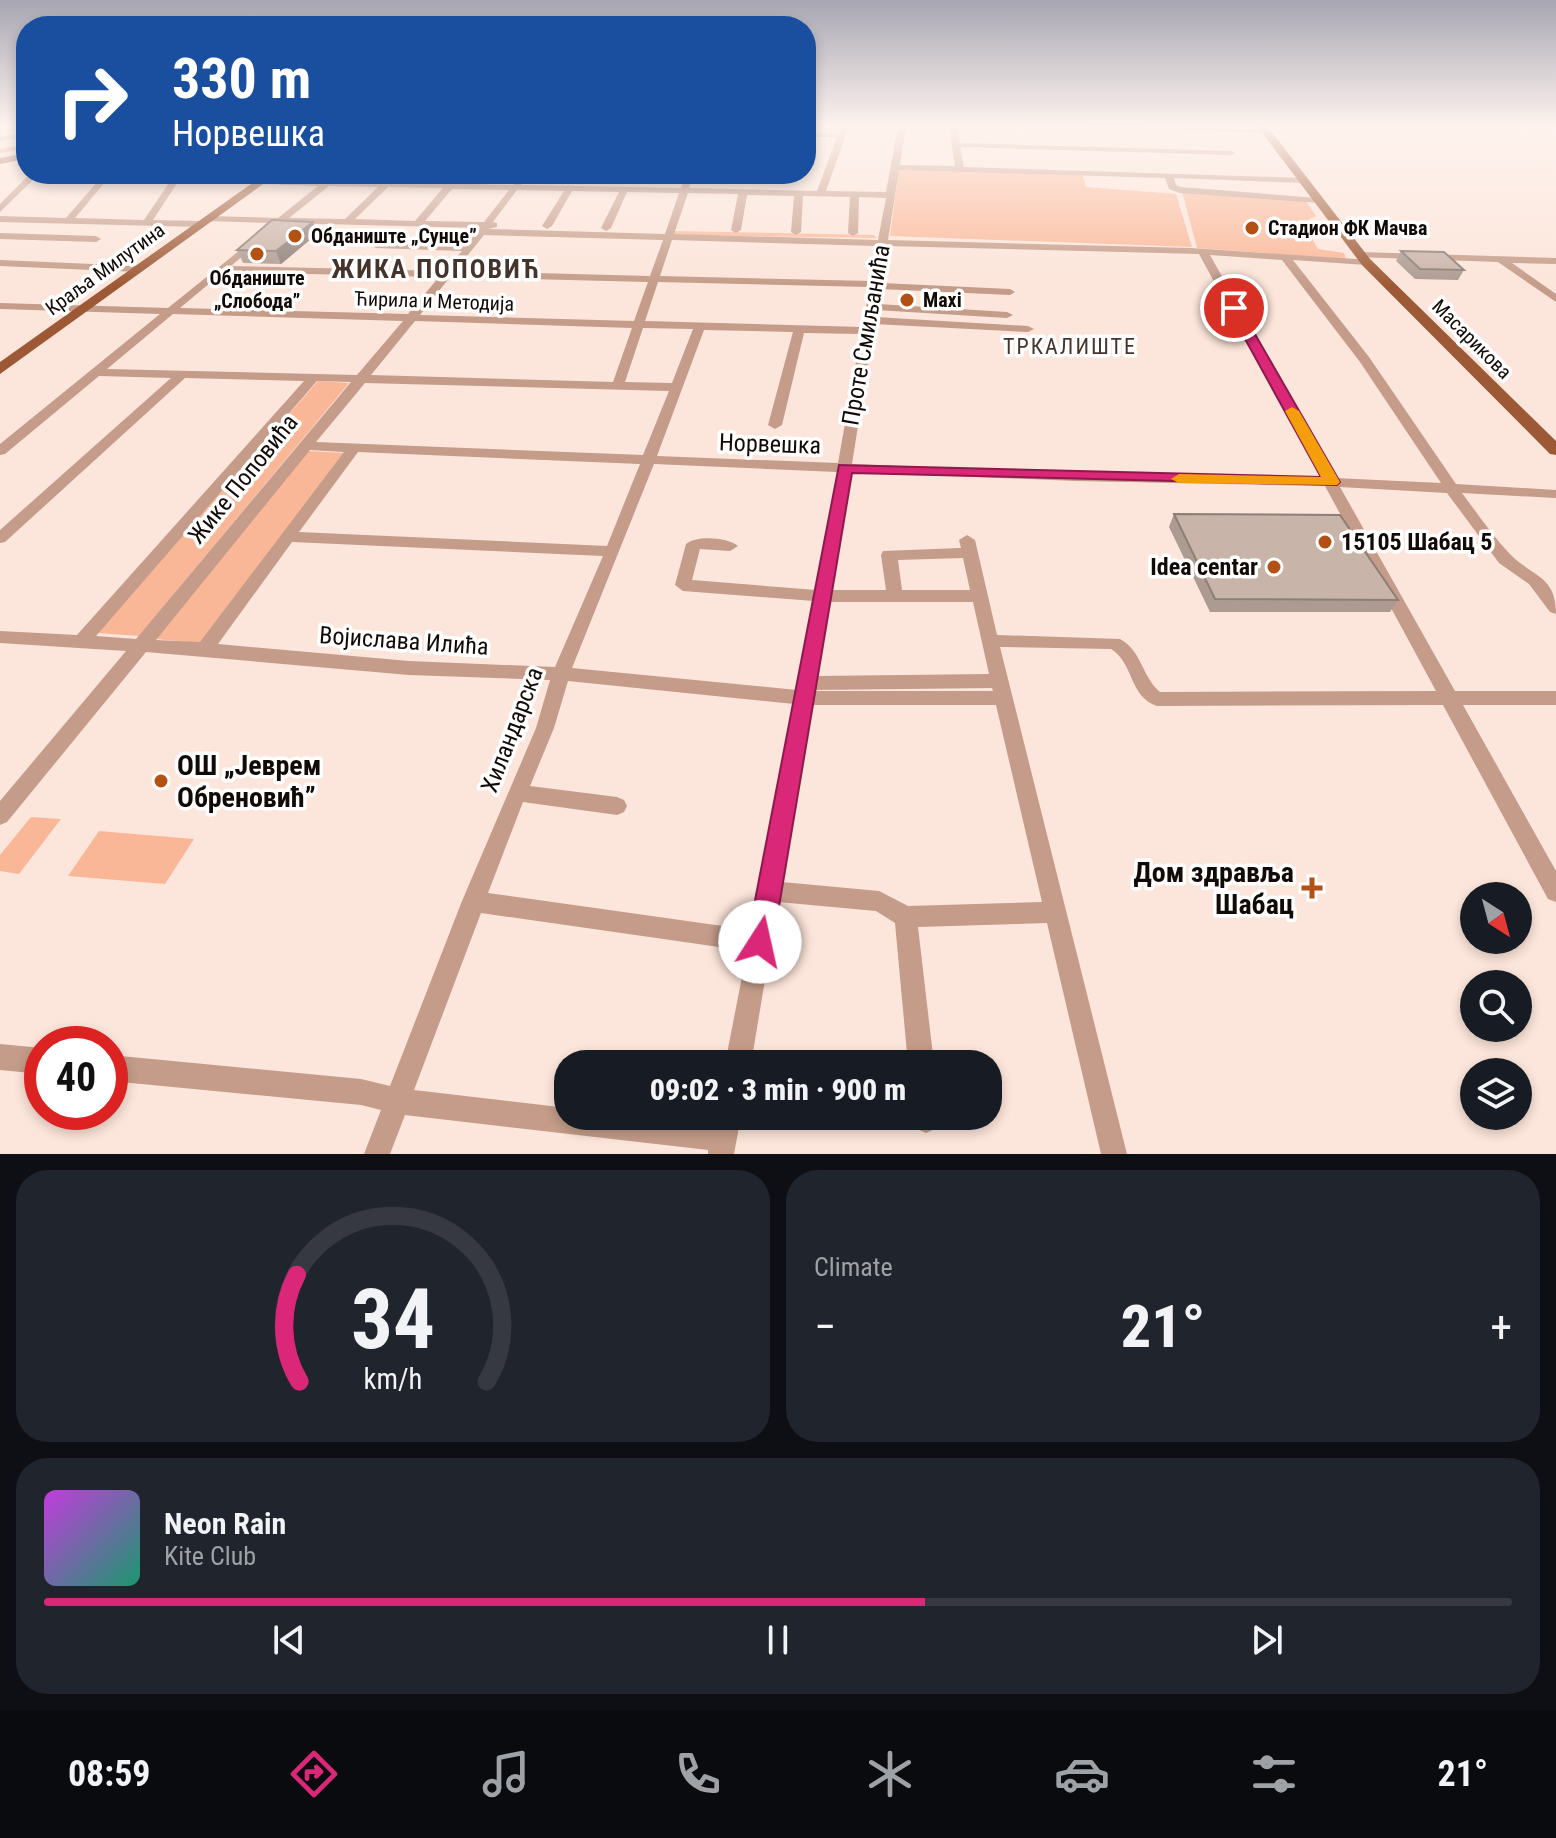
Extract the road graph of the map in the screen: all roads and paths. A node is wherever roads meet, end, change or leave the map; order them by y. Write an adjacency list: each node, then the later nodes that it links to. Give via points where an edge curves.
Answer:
1 (826, 180): 26 (street)
2 (892, 180): 28 (street, Проте Смиљанића)
3 (1170, 180): 29 (street, via 1177,189)
4 (1258, 180): 29 (street)
5 (1300, 180): 6 (street)
6 (1303, 180): 30 (main road, Масарикова)
7 (25, 184): 31 (street)
8 (99, 184): 33 (street)
9 (172, 184): 35 (street)
10 (258, 184): 36 (main road, Краља Милутина)
11 (326, 184): 38 (street)
12 (386, 184): 17 (street); 34 (street)
13 (517, 184): 19 (street, Жике Поповића)
14 (586, 184): 21 (street)
15 (624, 184): 22 (street)
16 (686, 184): 23 (street)
17 (428, 185): 18 (street)
18 (450, 186): 19 (street); 39 (street)
19 (514, 187): 20 (street); 41 (street, Жике Поповића)
20 (569, 189): 21 (street); 40 (street)
21 (583, 189): 22 (street)
22 (622, 190): 23 (street); 42 (street)
23 (684, 191): 24 (street); 45 (street)
24 (743, 192): 25 (street, via 755,187); 43 (street)
25 (799, 193): 26 (street); 44 (street)
26 (821, 193): 27 (street)
27 (855, 194): 28 (street); 46 (street)
28 (889, 195): 48 (street, Проте Смиљанића)
29 (1275, 197): 30 (street)
30 (1317, 201): 55 (main road, Масарикова)
31 (0, 209)
32 (2, 221): 33 (street)
33 (68, 221): 35 (street)
34 (347, 222): 37 (street); 38 (street)
35 (146, 223): 36 (street)
36 (203, 223): 38 (street); 59 (main road, Краља Милутина)
37 (394, 223): 39 (street); 50 (street)
38 (276, 224): 60 (street)
39 (417, 224): 41 (street)
40 (547, 226): 41 (street); 42 (street)
41 (483, 228): 45 (street); 51 (street, Жике Поповића)
42 (606, 228): 45 (street)
43 (736, 230): 44 (street); 45 (street)
44 (796, 232): 46 (street)
45 (671, 233): 48 (street); 62 (street)
46 (853, 233): 48 (street)
47 (0, 236): 49 (street)
48 (883, 237): 52 (street); 63 (street, Проте Смиљанића)
49 (96, 239)
50 (376, 245): 51 (street); 53 (street)
51 (469, 248): 61 (street, Жике Поповића)
52 (1203, 252): 54 (street); 90 (street)
53 (366, 256)
54 (1286, 258): 55 (street); 91 (street, via 1365,360)
55 (1363, 258): 56 (street); 86 (main road, Масарикова)
56 (1499, 259): 57 (street); 65 (street)
57 (1556, 261)
58 (0, 263): 59 (street)
59 (139, 269): 67 (main road, Краља Милутина)
60 (220, 269): 61 (street); 68 (street)
61 (446, 273): 62 (street); 70 (street, Жике Поповића)
62 (656, 278): 63 (street); 72 (street)
63 (877, 285): 64 (street); 71 (street, Проте Смиљанића)
64 (1010, 292)
65 (1556, 299)
66 (0, 306): 67 (street, Ћирила и Методија)
67 (83, 309): 68 (street, Ћирила и Методија); 76 (main road, Краља Милутина)
68 (169, 313): 70 (street, Ћирила и Методија); 77 (street)
69 (1007, 315): 71 (street)
70 (407, 318): 72 (street, Ћирила и Методија); 80 (street, Жике Поповића)
71 (870, 319): 74 (street, Ћирила и Методија); 75 (street); 89 (street, Проте Смиљанића)
72 (639, 325): 73 (street, Ћирила и Методија); 81 (street)
73 (700, 326): 74 (street, Ћирила и Методија); 82 (street, Хиландарска)
74 (799, 329): 83 (street)
75 (1028, 329)
76 (0, 368)
77 (98, 372): 78 (street); 87 (street)
78 (182, 374): 79 (street); 94 (street)
79 (313, 378): 80 (street); 103 (street)
80 (358, 379): 81 (street); 84 (street, Жике Поповића)
81 (618, 385): 82 (street)
82 (677, 387): 88 (street, Хиландарска)
83 (775, 425)
84 (304, 446): 85 (street, Норвешка); 104 (street, Жике Поповића)
85 (353, 449): 88 (street, Норвешка); 93 (street)
86 (1556, 450)
87 (0, 451)
88 (648, 462): 89 (street, Норвешка); 96 (street, Хиландарска)
89 (845, 468): 90 (street, Норвешка); 97 (street, Проте Смиљанића)
90 (1332, 482): 91 (street, Норвешка); 109 (street)
91 (1450, 487): 92 (street, Норвешка); 100 (street, via 1505,559 1535,580)
92 (1556, 494)
93 (289, 537): 96 (street); 105 (street)
94 (0, 538)
95 (730, 546): 97 (street, via 694,544 683,585)
96 (613, 551): 106 (street, Хиландарска)
97 (823, 596): 98 (street); 108 (street, Проте Смиљанића)
98 (895, 596): 99 (street); 99 (street, via 889,555 968,546)
99 (979, 596): 102 (street)
100 (1556, 608)
101 (0, 637): 103 (street, Војислава Илића)
102 (990, 641): 107 (street); 109 (street, via 1114,643 1132,656 1145,690 1162,699)
103 (81, 642): 104 (street, Војислава Илића)
104 (140, 646): 105 (street, Војислава Илића); 111 (street, Жике Поповића)
105 (205, 649): 106 (street, Војислава Илића, via 409,668)
106 (561, 674): 108 (street, Војислава Илића); 112 (street, Хиландарска)
107 (1003, 689): 108 (street, Војислава Илића); 118 (street)
108 (804, 691): 115 (street, Проте Смиљанића)
109 (1450, 697): 110 (street); 116 (street)
110 (1556, 698)
111 (9, 792): 114 (street, Жике Поповића)
112 (517, 793): 113 (street); 117 (street, Хиландарска)
113 (617, 806)
114 (0, 816)
115 (769, 891): 119 (street, via 879,901); 120 (street, Проте Смиљанића)
116 (1556, 892)
117 (473, 901): 120 (street); 126 (street, Хиландарска)
118 (1053, 912): 119 (street); 129 (street)
119 (906, 917): 122 (street)
120 (760, 942): 121 (street, Проте Смиљанића)
121 (741, 1050)
122 (920, 1050)
123 (0, 1057): 124 (street)
124 (24, 1059)
125 (128, 1070): 126 (street, via 361,1092)
126 (397, 1101): 127 (street); 128 (street, Хиландарска)
127 (725, 1136)
128 (377, 1154)
129 (1114, 1154)

